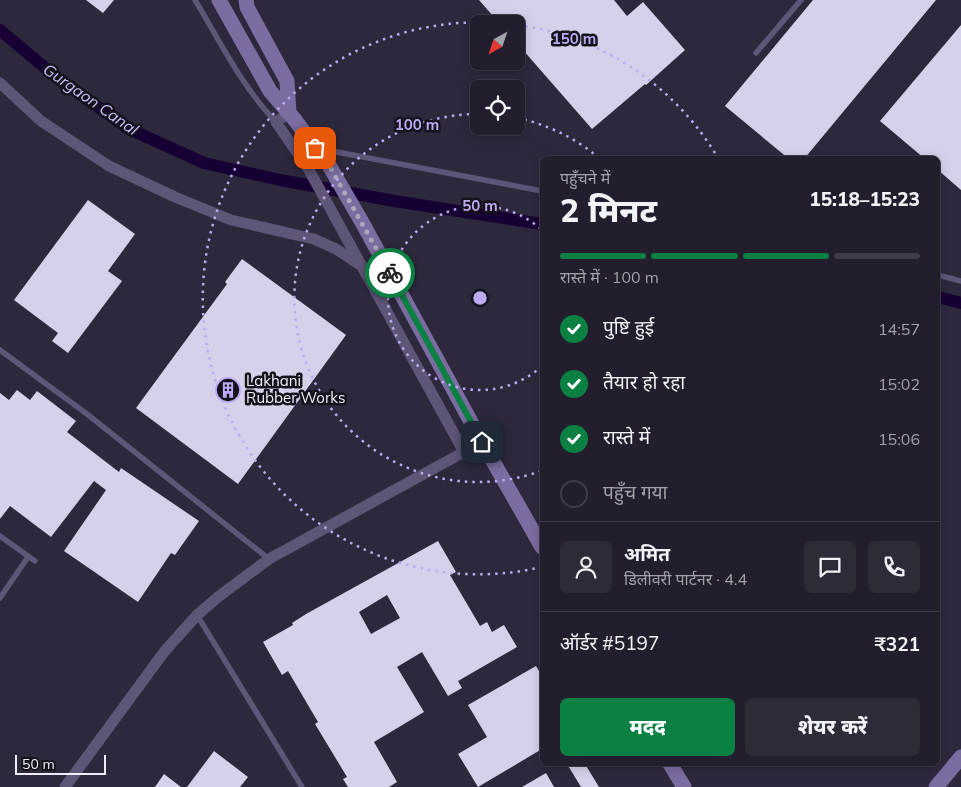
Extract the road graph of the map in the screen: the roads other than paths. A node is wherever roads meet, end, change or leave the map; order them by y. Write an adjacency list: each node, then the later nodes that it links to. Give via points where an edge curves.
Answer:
1 (195, 0): 8 (lane, via 246,84)
2 (219, 0): 7 (main road, via 270,91)
3 (246, 0): 7 (main road, via 287,81)
4 (800, 0): 5 (lane)
5 (756, 53)
6 (0, 83): 11 (street, via 42,121 108,166 231,220 314,239)
7 (289, 113): 8 (street); 9 (main road)
8 (276, 122): 11 (street, via 309,170)
9 (315, 148): 10 (lane); 15 (main road, via 330,167 363,224)
10 (540, 191)
11 (363, 266): 16 (street)
12 (940, 276): 13 (lane)
13 (961, 282)
14 (0, 350): 20 (lane)
15 (482, 442): 16 (street); 18 (main road)
16 (464, 452): 20 (street)
17 (0, 536): 19 (lane)
18 (540, 544)
19 (28, 557): 21 (lane); 22 (lane)
20 (269, 559): 23 (street)
21 (34, 561)
22 (0, 598)
23 (197, 615): 26 (street, via 164,652); 27 (lane)
24 (961, 757): 29 (main road)
25 (671, 766): 28 (main road)
26 (65, 787)
27 (302, 787)
28 (684, 787)
29 (936, 787)

